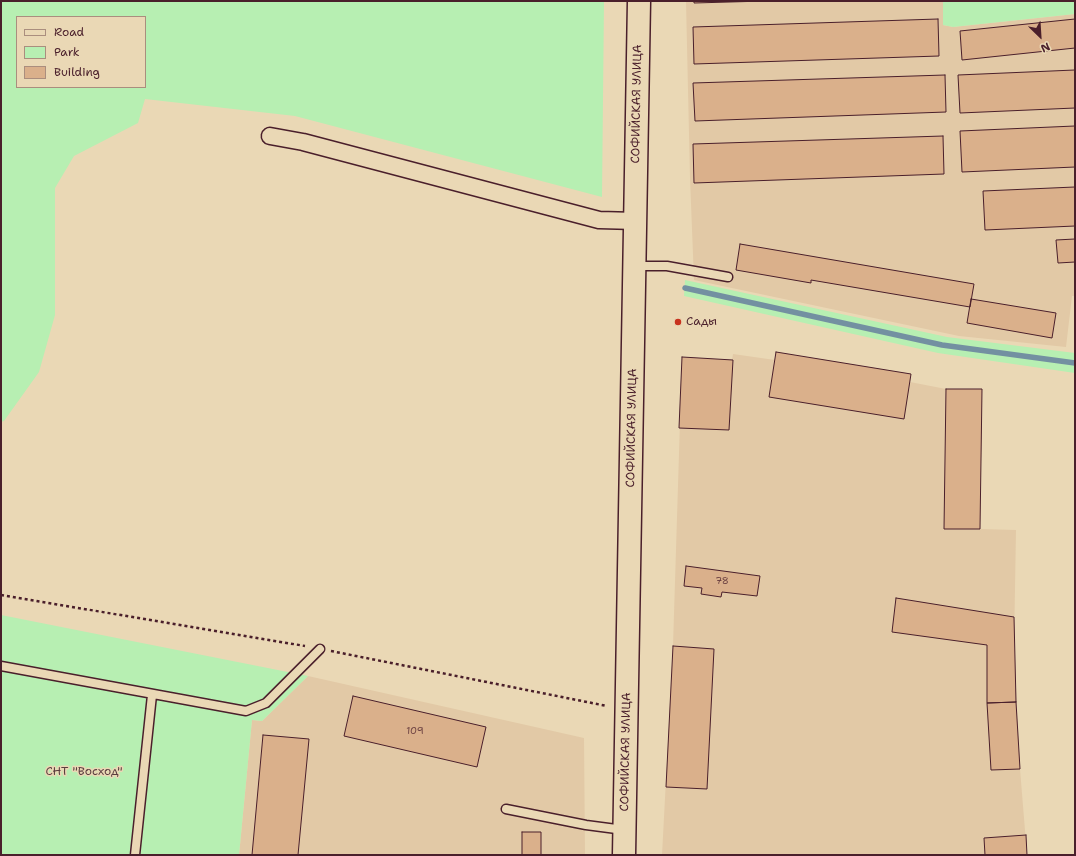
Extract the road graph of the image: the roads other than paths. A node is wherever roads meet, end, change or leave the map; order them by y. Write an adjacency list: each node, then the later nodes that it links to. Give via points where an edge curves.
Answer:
1 (639, 1): 3 (main road, СОФИЙСКАЯ УЛИЦА)
2 (270, 136): 3 (street, via 302,142 599,220)
3 (636, 220): 4 (main road, СОФИЙСКАЯ УЛИЦА)
4 (635, 266): 5 (lane, via 667,266); 10 (main road, СОФИЙСКАЯ УЛИЦА)
5 (728, 276)
6 (320, 649): 8 (lane, via 266,703 246,711)
7 (1, 666): 8 (lane)
8 (152, 695): 11 (lane)
9 (506, 809): 10 (lane)
10 (625, 830): 12 (main road, СОФИЙСКАЯ УЛИЦА)
11 (135, 855)
12 (624, 855)

